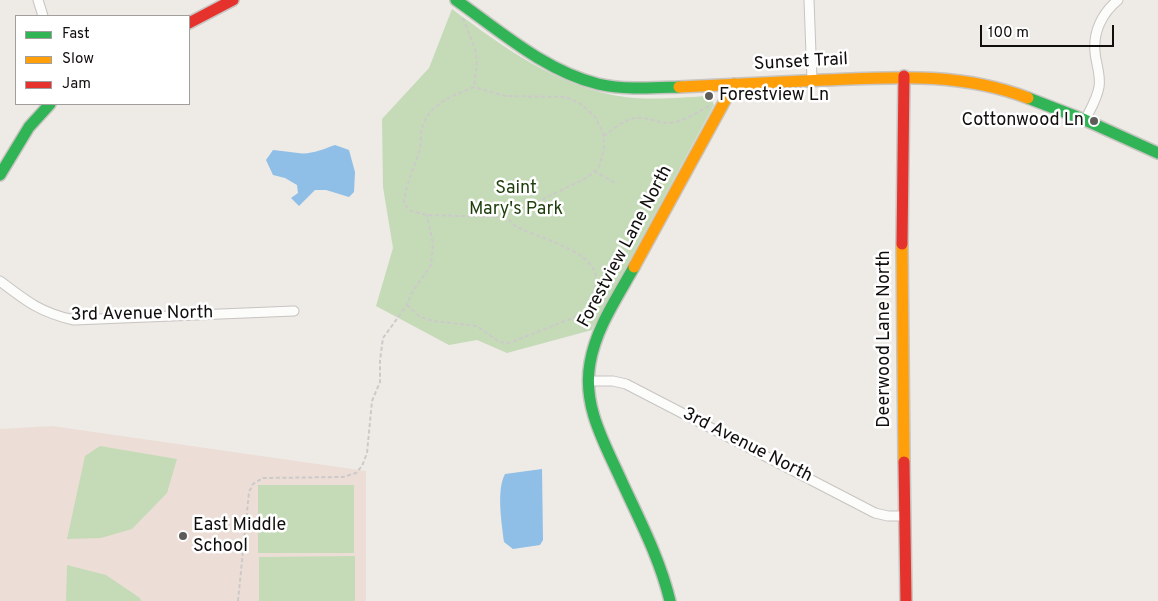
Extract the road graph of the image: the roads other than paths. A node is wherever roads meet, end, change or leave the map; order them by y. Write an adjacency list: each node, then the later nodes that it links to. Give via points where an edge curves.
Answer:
1 (38, 0): 6 (street)
2 (233, 0): 7 (street)
3 (456, 0): 10 (street, Sunset Trail, via 539,57 580,78 635,89)
4 (809, 0): 9 (street)
5 (1113, 2): 12 (street, via 1098,27 1095,52 1099,89)
6 (43, 15)
7 (190, 22)
8 (904, 76): 9 (street, Sunset Trail); 12 (street, Sunset Trail, via 982,84 1016,93); 18 (street, Deerwood Lane North, via 901,286)
9 (812, 80): 10 (street, Sunset Trail)
10 (734, 84): 17 (street, Forestview Lane North, via 601,327 592,350)
11 (49, 105): 14 (street, via 30,127)
12 (1085, 120): 13 (street, Sunset Trail)
13 (1158, 153)
14 (0, 175)
15 (0, 281): 16 (street, 3rd Avenue North, via 37,308 74,320)
16 (294, 311)
17 (588, 380): 18 (street, 3rd Avenue North, via 626,384 875,513); 19 (street, Forestview Lane North, via 590,405 596,424 657,559)
18 (905, 516): 20 (street, Deerwood Lane North)
19 (670, 601)
20 (906, 601)

